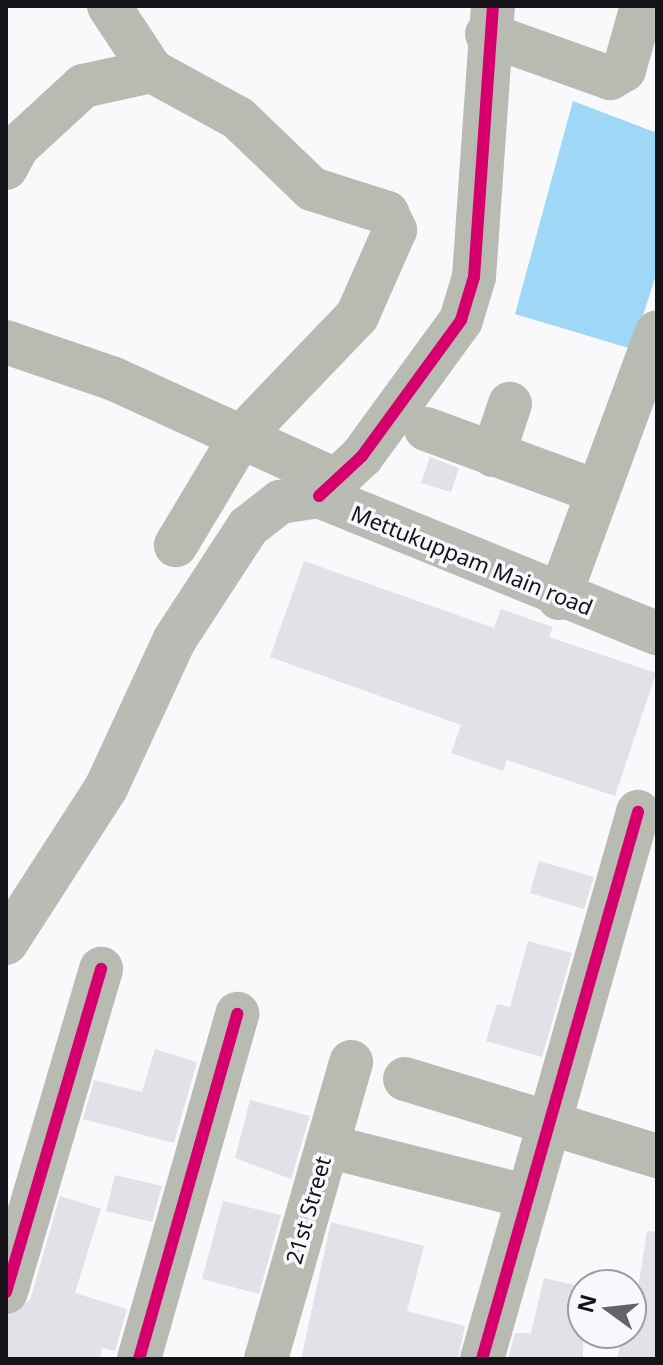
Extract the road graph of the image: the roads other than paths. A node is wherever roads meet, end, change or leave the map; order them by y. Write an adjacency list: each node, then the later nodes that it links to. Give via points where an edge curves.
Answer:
1 (109, 6): 4 (street)
2 (642, 6): 3 (street, via 624,70 610,78)
3 (490, 20): 12 (street, via 480,221 461,320 362,456)
4 (147, 65): 5 (street, via 83,86 17,147); 10 (street, via 238,118 312,189 392,221 391,244 357,316)
5 (6, 168)
6 (657, 332): 13 (street)
7 (6, 342): 10 (street, via 114,379)
8 (510, 404): 11 (street)
9 (426, 429): 11 (street)
10 (240, 438): 12 (street); 14 (street)
11 (493, 455): 13 (street)
12 (327, 488): 15 (main road, Mettukuppam Main road); 18 (main road, via 280,502 248,527 175,639 106,788)
13 (598, 492): 15 (street)
14 (176, 545)
15 (559, 598): 16 (main road, Mettukuppam Main road)
16 (657, 633)
17 (638, 812): 23 (street)
18 (6, 943)
19 (101, 969): 27 (street)
20 (237, 1014): 28 (street)
21 (351, 1062): 24 (street, 21st Street)
22 (405, 1079): 23 (street)
23 (548, 1126): 25 (street); 26 (street)
24 (327, 1146): 26 (street); 29 (street, 21st Street)
25 (657, 1156)
26 (528, 1197): 30 (street)
27 (9, 1270)
28 (139, 1359)
29 (266, 1359)
30 (482, 1359)

